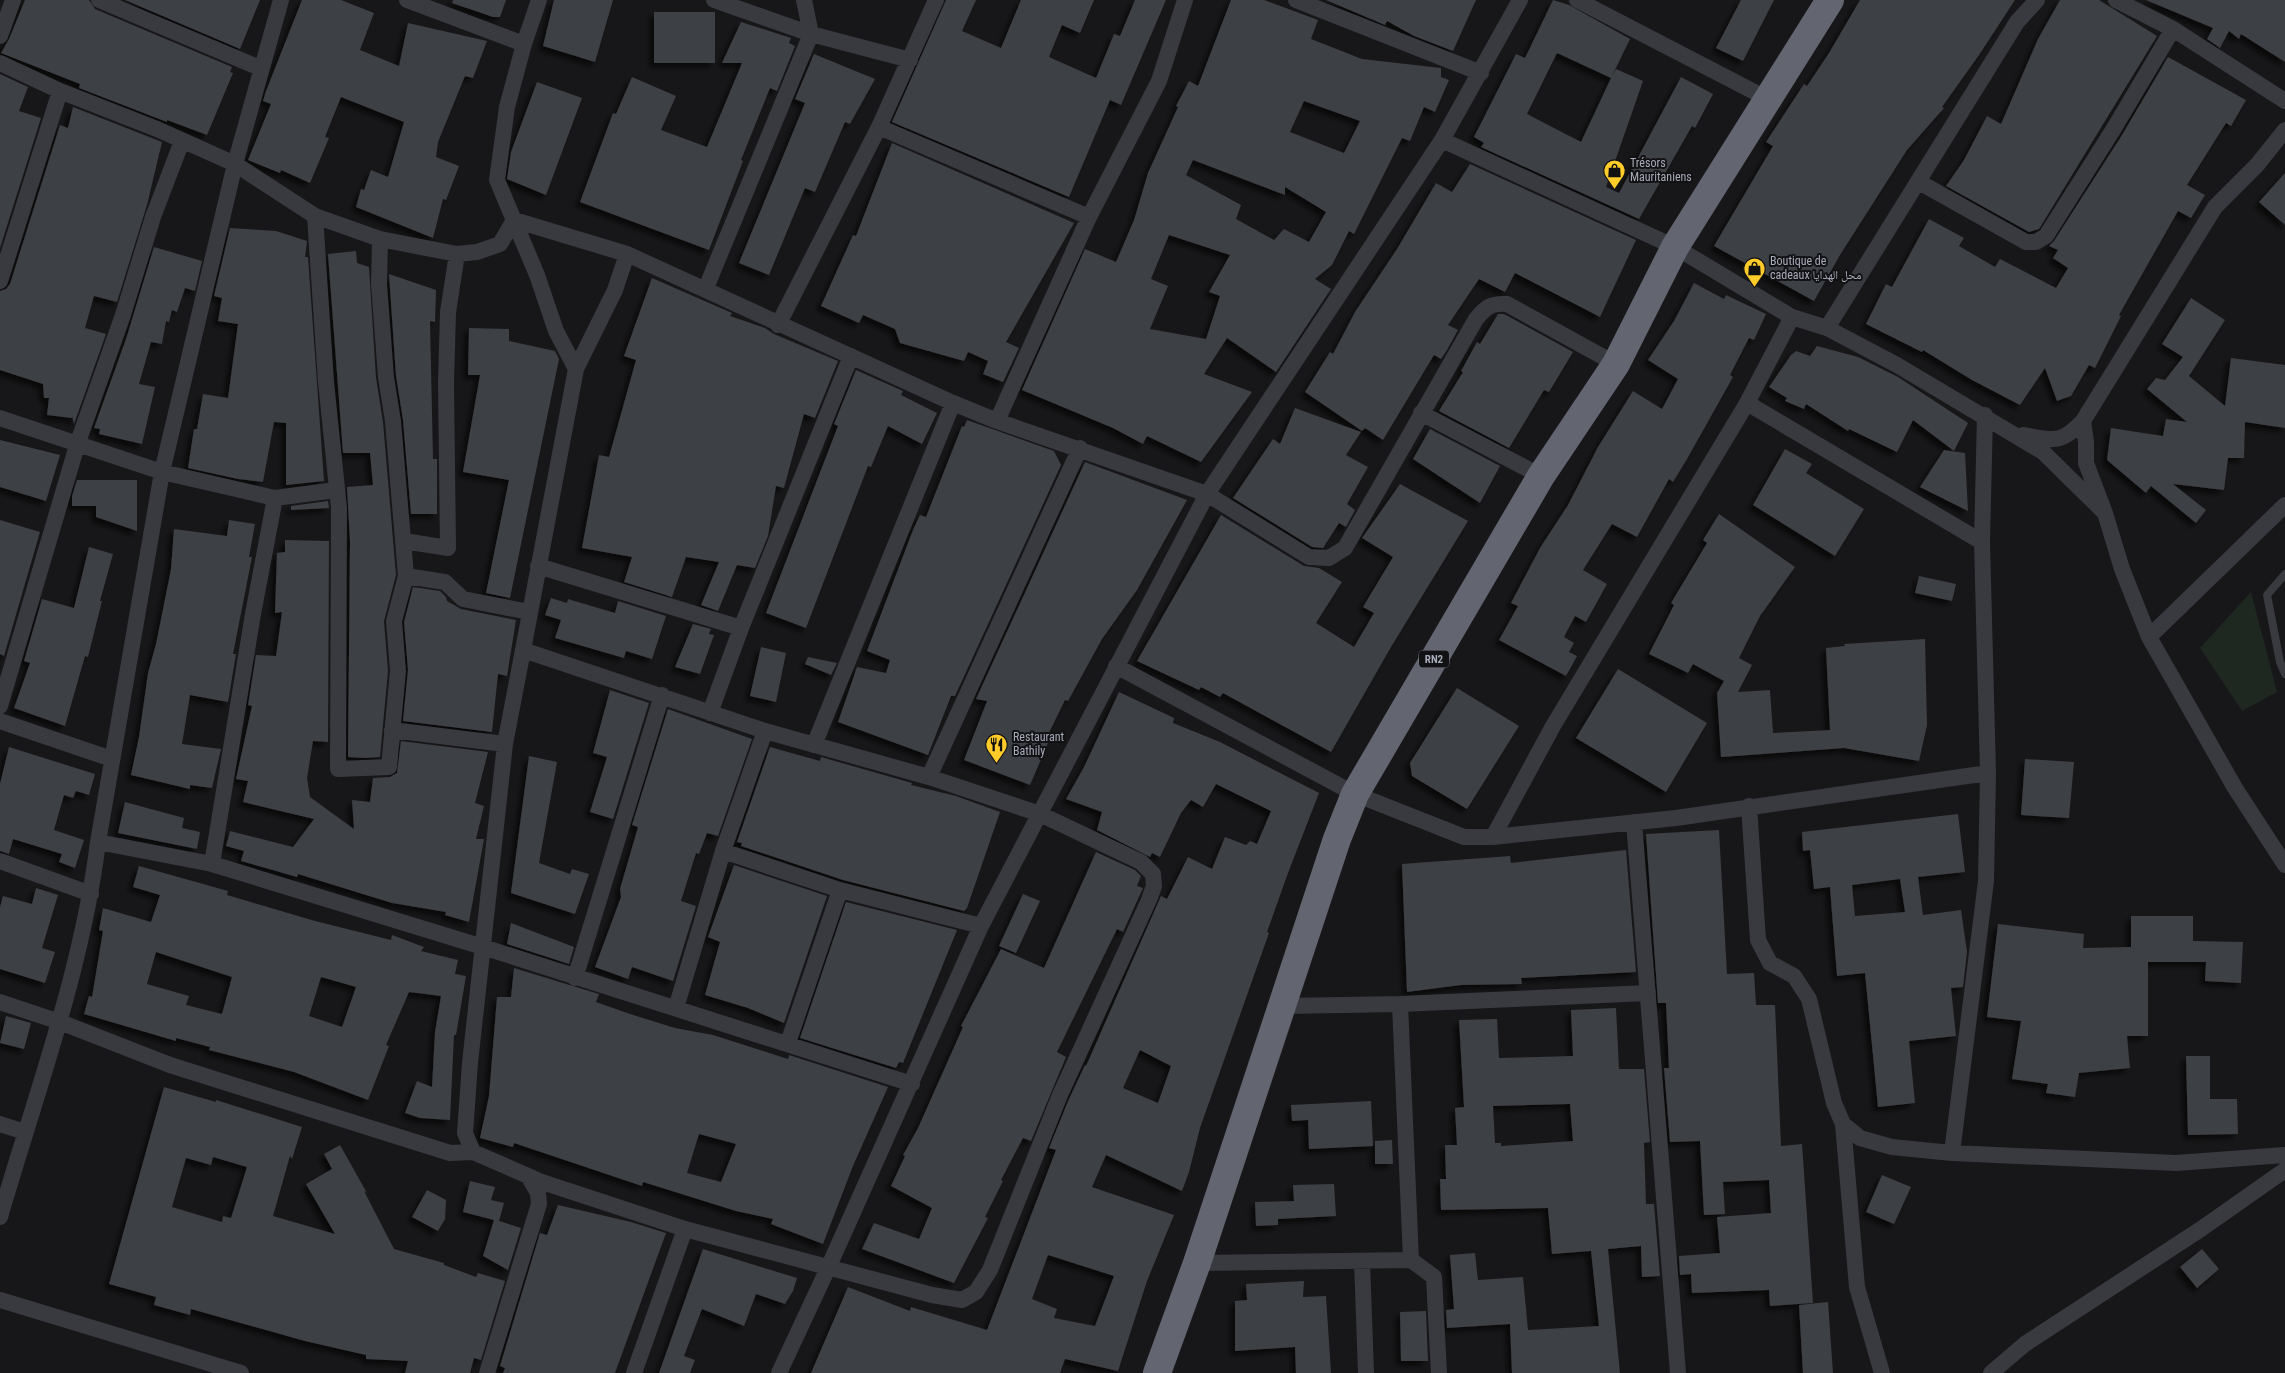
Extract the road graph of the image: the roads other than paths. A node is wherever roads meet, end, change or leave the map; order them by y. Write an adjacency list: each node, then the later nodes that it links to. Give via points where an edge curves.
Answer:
1 (13, 0): 18 (street)
2 (99, 0): 22 (street)
3 (281, 0): 22 (street)
4 (407, 0): 19 (street)
5 (540, 0): 19 (street)
6 (714, 0): 17 (street)
7 (804, 0): 17 (street)
8 (936, 0): 20 (street)
9 (1185, 0): 34 (street, via 1159,81)
10 (1296, 0): 23 (street)
11 (1520, 0): 23 (street)
12 (1577, 0): 25 (street)
13 (1830, 0): 25 (highway, RN2)
14 (2037, 0): 32 (street, via 2017,22)
15 (2116, 0): 16 (street)
16 (2173, 29): 26 (street); 32 (street, via 2114,130 2046,236 2036,242 2026,242)
17 (811, 34): 20 (street); 41 (street)
18 (0, 36)
19 (524, 44): 35 (street, via 506,107 497,180)
20 (910, 60): 27 (street)
21 (0, 63): 24 (street)
22 (260, 68): 31 (street)
23 (1481, 73): 29 (street)
24 (60, 91): 30 (street); 40 (street)
25 (1768, 99): 37 (highway, RN2)
26 (2285, 101)
27 (879, 127): 34 (street); 43 (street)
28 (2285, 130): 53 (street, via 2257,165 2215,207)
29 (1442, 140): 37 (street); 61 (street)
30 (182, 141): 31 (street); 56 (street, via 153,217)
31 (235, 164): 33 (street); 58 (street)
32 (1919, 182): 44 (street)
33 (315, 216): 36 (street); 60 (street)
34 (1089, 217): 54 (street)
35 (514, 220): 38 (street, via 500,244 477,252); 39 (street); 47 (street, via 556,331)
36 (380, 239): 38 (street); 65 (street, via 386,377)
37 (1675, 247): 42 (street); 46 (highway, RN2)
38 (457, 254): 65 (street, via 448,312 448,548)
39 (627, 254): 41 (street); 47 (street, via 615,290)
40 (0, 281)
41 (706, 288): 43 (street)
42 (1792, 317): 44 (street); 49 (street)
43 (778, 325): 45 (street)
44 (1827, 328): 51 (street)
45 (851, 356): 48 (street); 71 (street)
46 (1616, 364): 50 (street, via 1507,304 1496,303 1486,307 1476,320); 59 (highway, RN2)
47 (576, 369): 67 (street)
48 (953, 403): 54 (street); 83 (street)
49 (1746, 403): 66 (street); 91 (street, via 1553,726)
50 (1421, 413): 59 (street); 61 (street, via 1344,548 1329,558 1309,557)
51 (1985, 415): 55 (street); 66 (street)
52 (0, 418): 56 (street)
53 (2083, 420): 55 (street, via 2068,437 2048,439); 64 (street, via 2086,463)
54 (996, 421): 57 (street)
55 (2017, 434): 64 (street, via 2043,452)
56 (78, 442): 58 (street); 77 (street)
57 (1080, 448): 61 (street); 86 (street)
58 (162, 472): 62 (street); 84 (street)
59 (1541, 476): 87 (highway, RN2)
60 (336, 490): 62 (street); 80 (street, via 339,508 338,769 389,767)
61 (1207, 494): 74 (street)
62 (275, 498): 95 (street)
63 (2285, 505): 72 (street)
64 (2105, 512): 72 (street, via 2122,569)
65 (404, 541): 69 (street)
66 (1982, 542): 85 (street)
67 (538, 566): 70 (street); 71 (street)
68 (2285, 574): 75 (lane, via 2267,595)
69 (406, 576): 70 (street, via 445,582 463,599); 80 (street, via 394,621 398,671)
70 (529, 612): 73 (street)
71 (741, 628): 78 (street)
72 (2149, 636): 96 (street, via 2235,788)
73 (523, 650): 76 (street); 82 (street)
74 (1116, 666): 87 (street); 89 (street)
75 (2285, 674)
76 (662, 695): 78 (street); 101 (street)
77 (0, 706)
78 (710, 713): 81 (street)
79 (0, 721): 84 (street)
80 (392, 730): 82 (street)
81 (765, 731): 83 (street); 93 (street)
82 (505, 744): 100 (street)
83 (814, 745): 86 (street)
84 (112, 759): 92 (street)
85 (1988, 774): 88 (street); 114 (street, via 1986,881)
86 (929, 777): 89 (street)
87 (1355, 794): 91 (street, via 1464,837); 105 (highway, RN2)
88 (1749, 806): 90 (street); 111 (street, via 1758,940 1770,963 1794,976 1809,999 1834,1103)
89 (1040, 814): 99 (street); 123 (street, via 1141,862 1153,874 1154,886 1060,1095 1000,1248 976,1292 962,1300 932,1295)
90 (1634, 822): 91 (street); 102 (street)
91 (1493, 837)
92 (98, 842): 95 (street); 98 (street)
93 (723, 851): 97 (street); 106 (street)
94 (0, 861): 98 (street)
95 (212, 864): 100 (street)
96 (2285, 865)
97 (840, 890): 99 (street); 108 (street)
98 (91, 894): 107 (street)
99 (981, 926): 109 (street)
100 (483, 947): 101 (street); 113 (street, via 465,1133)
101 (575, 978): 106 (street)
102 (1648, 993): 104 (street); 132 (street)
103 (0, 1002): 107 (street)
104 (1400, 1004): 105 (street); 120 (street)
105 (1282, 1006): 122 (highway, RN2)
106 (676, 1008): 108 (street)
107 (60, 1022): 112 (street); 113 (street, via 170,1065 450,1152)
108 (788, 1044): 109 (street)
109 (912, 1084): 123 (street)
110 (0, 1124): 112 (street)
111 (1843, 1124): 114 (street, via 1860,1138 1876,1143); 133 (street, via 1856,1287)
112 (25, 1132): 118 (street)
113 (473, 1152): 117 (street)
114 (1952, 1153): 115 (street, via 2176,1163)
115 (2285, 1155)
116 (2285, 1170): 134 (street, via 2025,1344)
117 (528, 1176): 119 (street); 126 (street, via 538,1193 539,1204)
118 (0, 1217)
119 (685, 1229): 123 (street); 127 (street)
120 (1411, 1260): 121 (street); 131 (street, via 1434,1276)
121 (1362, 1261): 122 (street); 130 (street)
122 (1197, 1263): 129 (highway, RN2)
123 (829, 1266): 128 (street)
124 (1, 1304): 125 (street)
125 (241, 1373)
126 (487, 1373)
127 (634, 1373)
128 (778, 1373)
129 (1158, 1373)
130 (1366, 1373)
131 (1439, 1373)
132 (1678, 1373)
133 (1882, 1373)
134 (1991, 1373)

